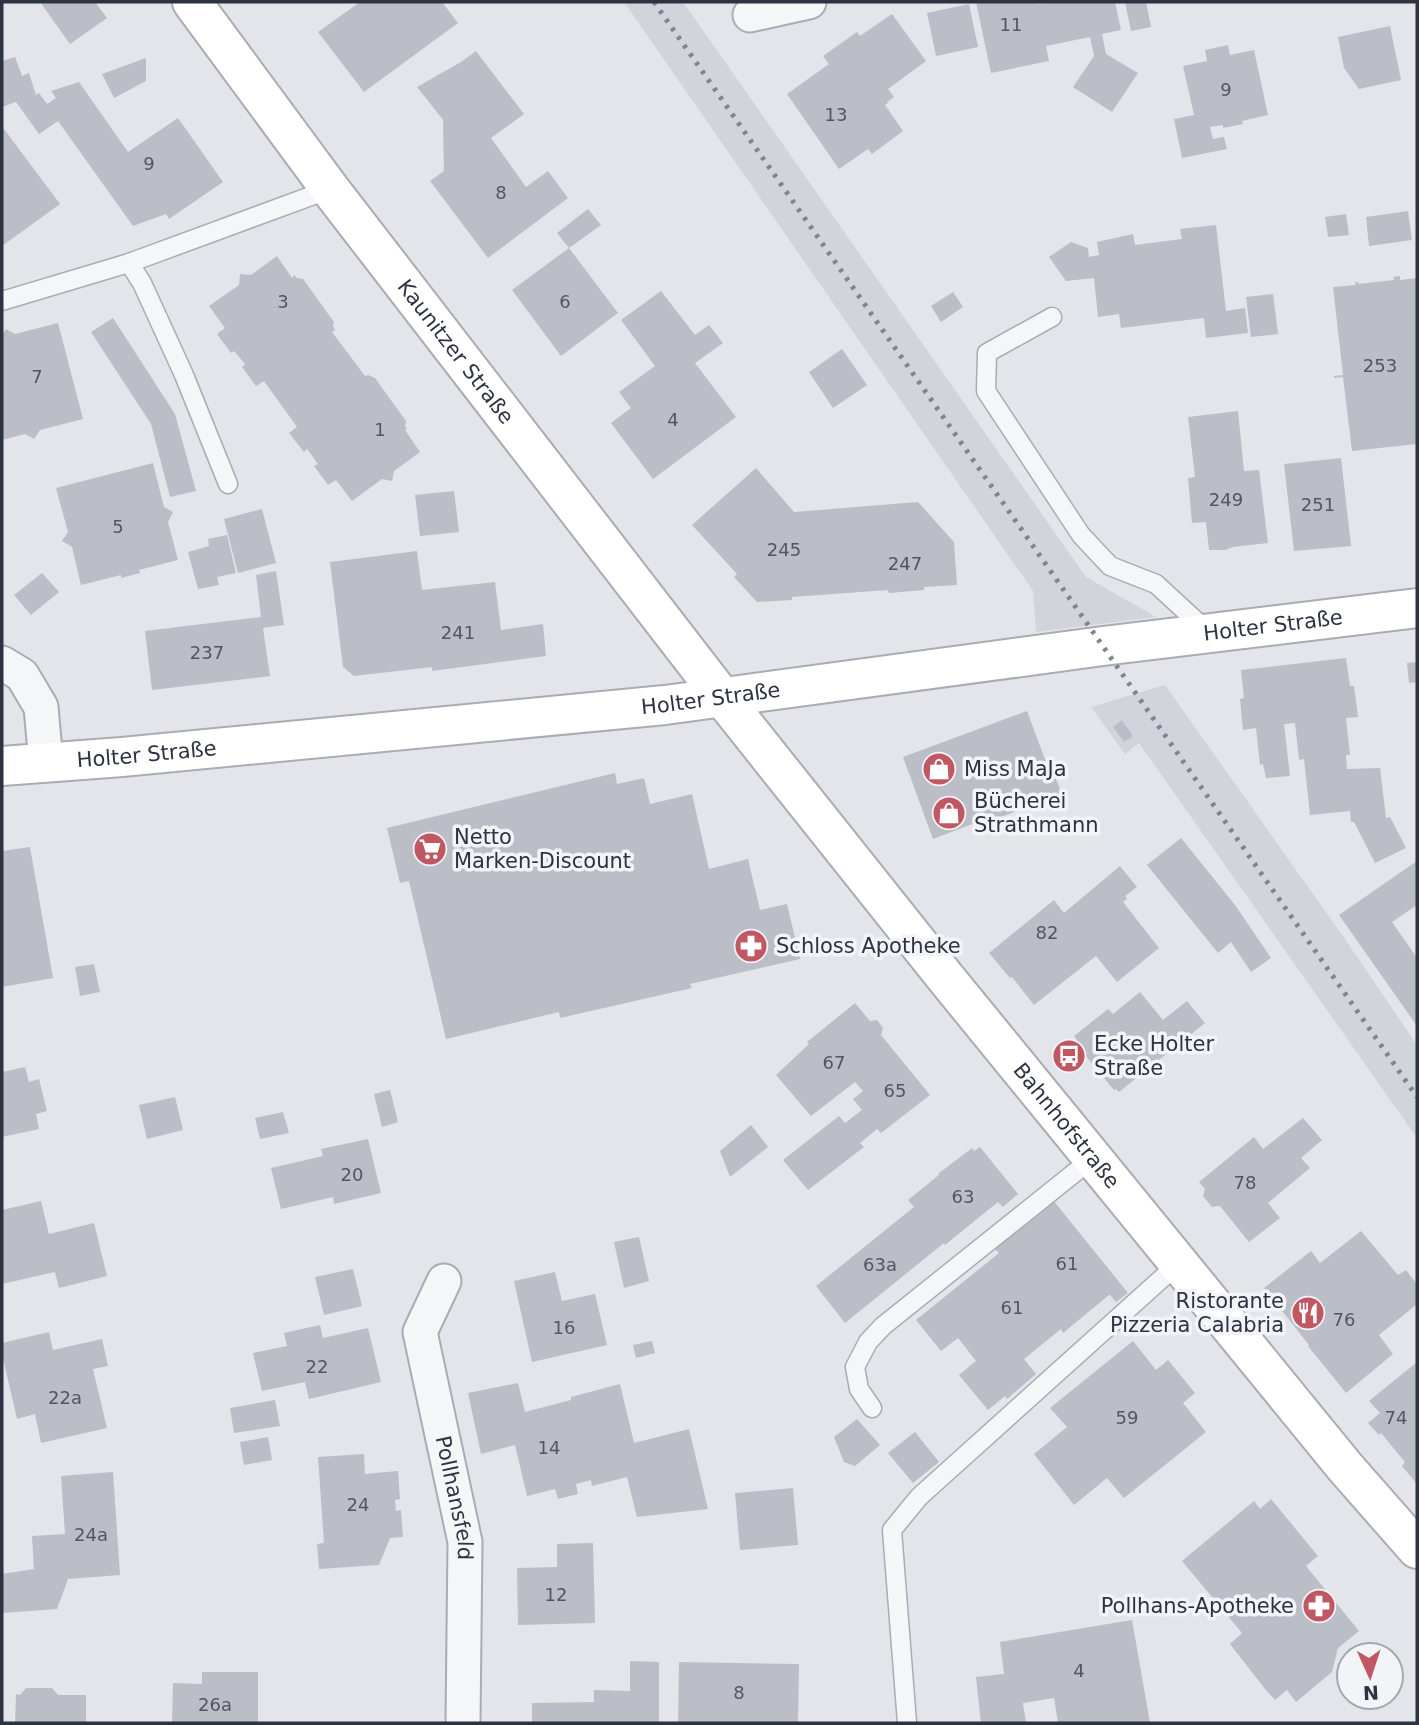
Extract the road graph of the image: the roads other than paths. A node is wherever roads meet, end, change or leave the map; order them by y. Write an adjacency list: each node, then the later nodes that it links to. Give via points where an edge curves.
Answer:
1 (192, 2): 4 (street, Kaunitzer Straße)
2 (809, 2): 3 (street)
3 (750, 15)
4 (330, 189): 5 (lane); 12 (street, Kaunitzer Straße)
5 (129, 263): 6 (lane); 8 (lane, via 184,375)
6 (2, 301)
7 (1052, 317): 10 (lane, via 987,353 986,391 1081,535 1110,566 1156,584)
8 (228, 484)
9 (1417, 608): 10 (street, Holter Straße)
10 (1209, 633): 12 (street, Holter Straße)
11 (2, 663): 13 (street, via 22,675 41,707)
12 (722, 697): 13 (street, Holter Straße); 15 (street, Bahnhofstraße)
13 (46, 763): 14 (street, Holter Straße)
14 (2, 766)
15 (1093, 1158): 16 (street, Bahnhofstraße); 18 (lane, via 868,1342 855,1367 859,1389)
16 (1179, 1263): 19 (street, Bahnhofstraße, via 1345,1468); 21 (lane, via 919,1497 892,1530)
17 (444, 1281): 20 (street, Pollhansfeld, via 420,1332 465,1542)
18 (872, 1408)
19 (1417, 1549)
20 (463, 1723)
21 (907, 1723)

